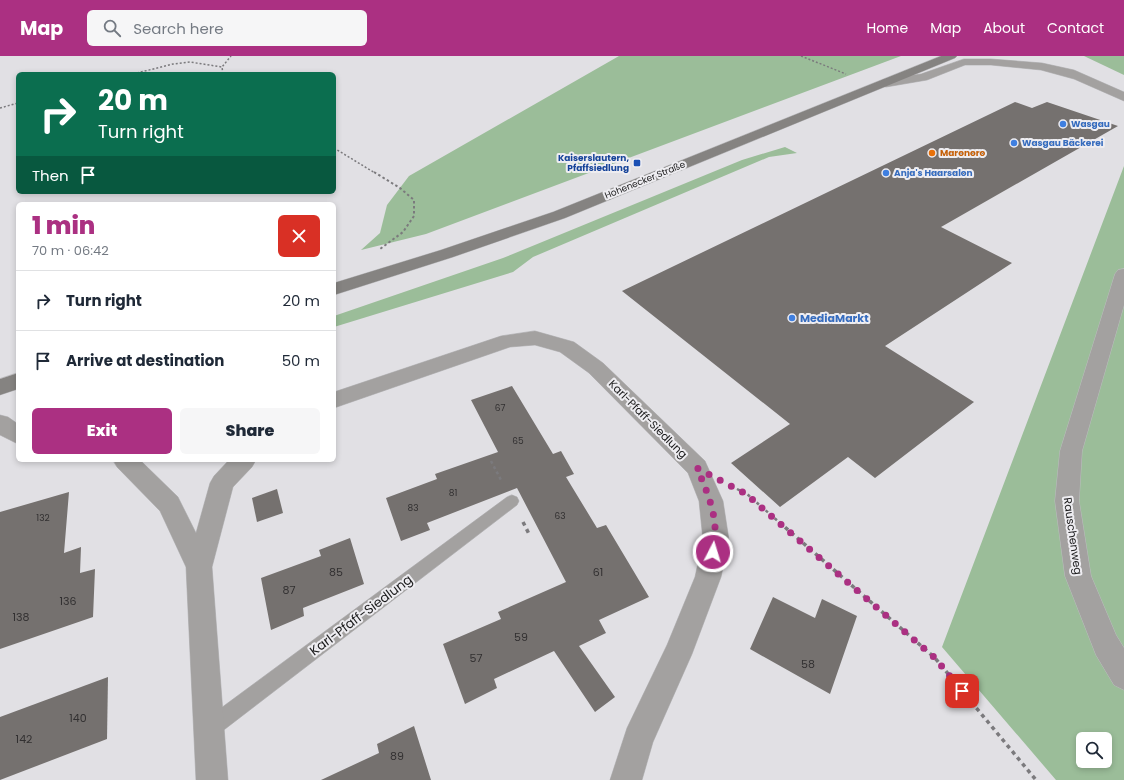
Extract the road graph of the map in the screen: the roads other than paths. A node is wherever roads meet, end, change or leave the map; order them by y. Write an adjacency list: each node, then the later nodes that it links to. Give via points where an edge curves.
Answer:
1 (951, 56): 6 (main road, Hohenecker Straße)
2 (1024, 56): 5 (street)
3 (911, 59): 6 (main road)
4 (1073, 62): 7 (street)
5 (1084, 78): 6 (street, via 1042,68 991,62 964,62 923,77); 8 (street)
6 (881, 85): 10 (main road, Hohenecker Straße, via 559,215)
7 (1124, 86)
8 (1124, 97)
9 (1124, 274): 20 (street, Rauschenweg, via 1071,451 1067,501 1078,576 1106,645)
10 (336, 288)
11 (16, 382): 12 (main road)
12 (0, 387)
13 (336, 399): 23 (street, Karl-Pfaff-Siedlung, via 508,341 535,338 567,347 596,368 697,468 712,502 716,540 708,577 678,654 638,739)
14 (0, 423): 15 (street)
15 (16, 434)
16 (127, 462): 19 (street, via 168,504)
17 (242, 462): 19 (street, via 222,483)
18 (512, 501): 21 (lane, Karl-Pfaff-Siedlung)
19 (199, 567): 21 (street)
20 (1124, 675)
21 (209, 729): 22 (street)
22 (212, 780)
23 (626, 780)

